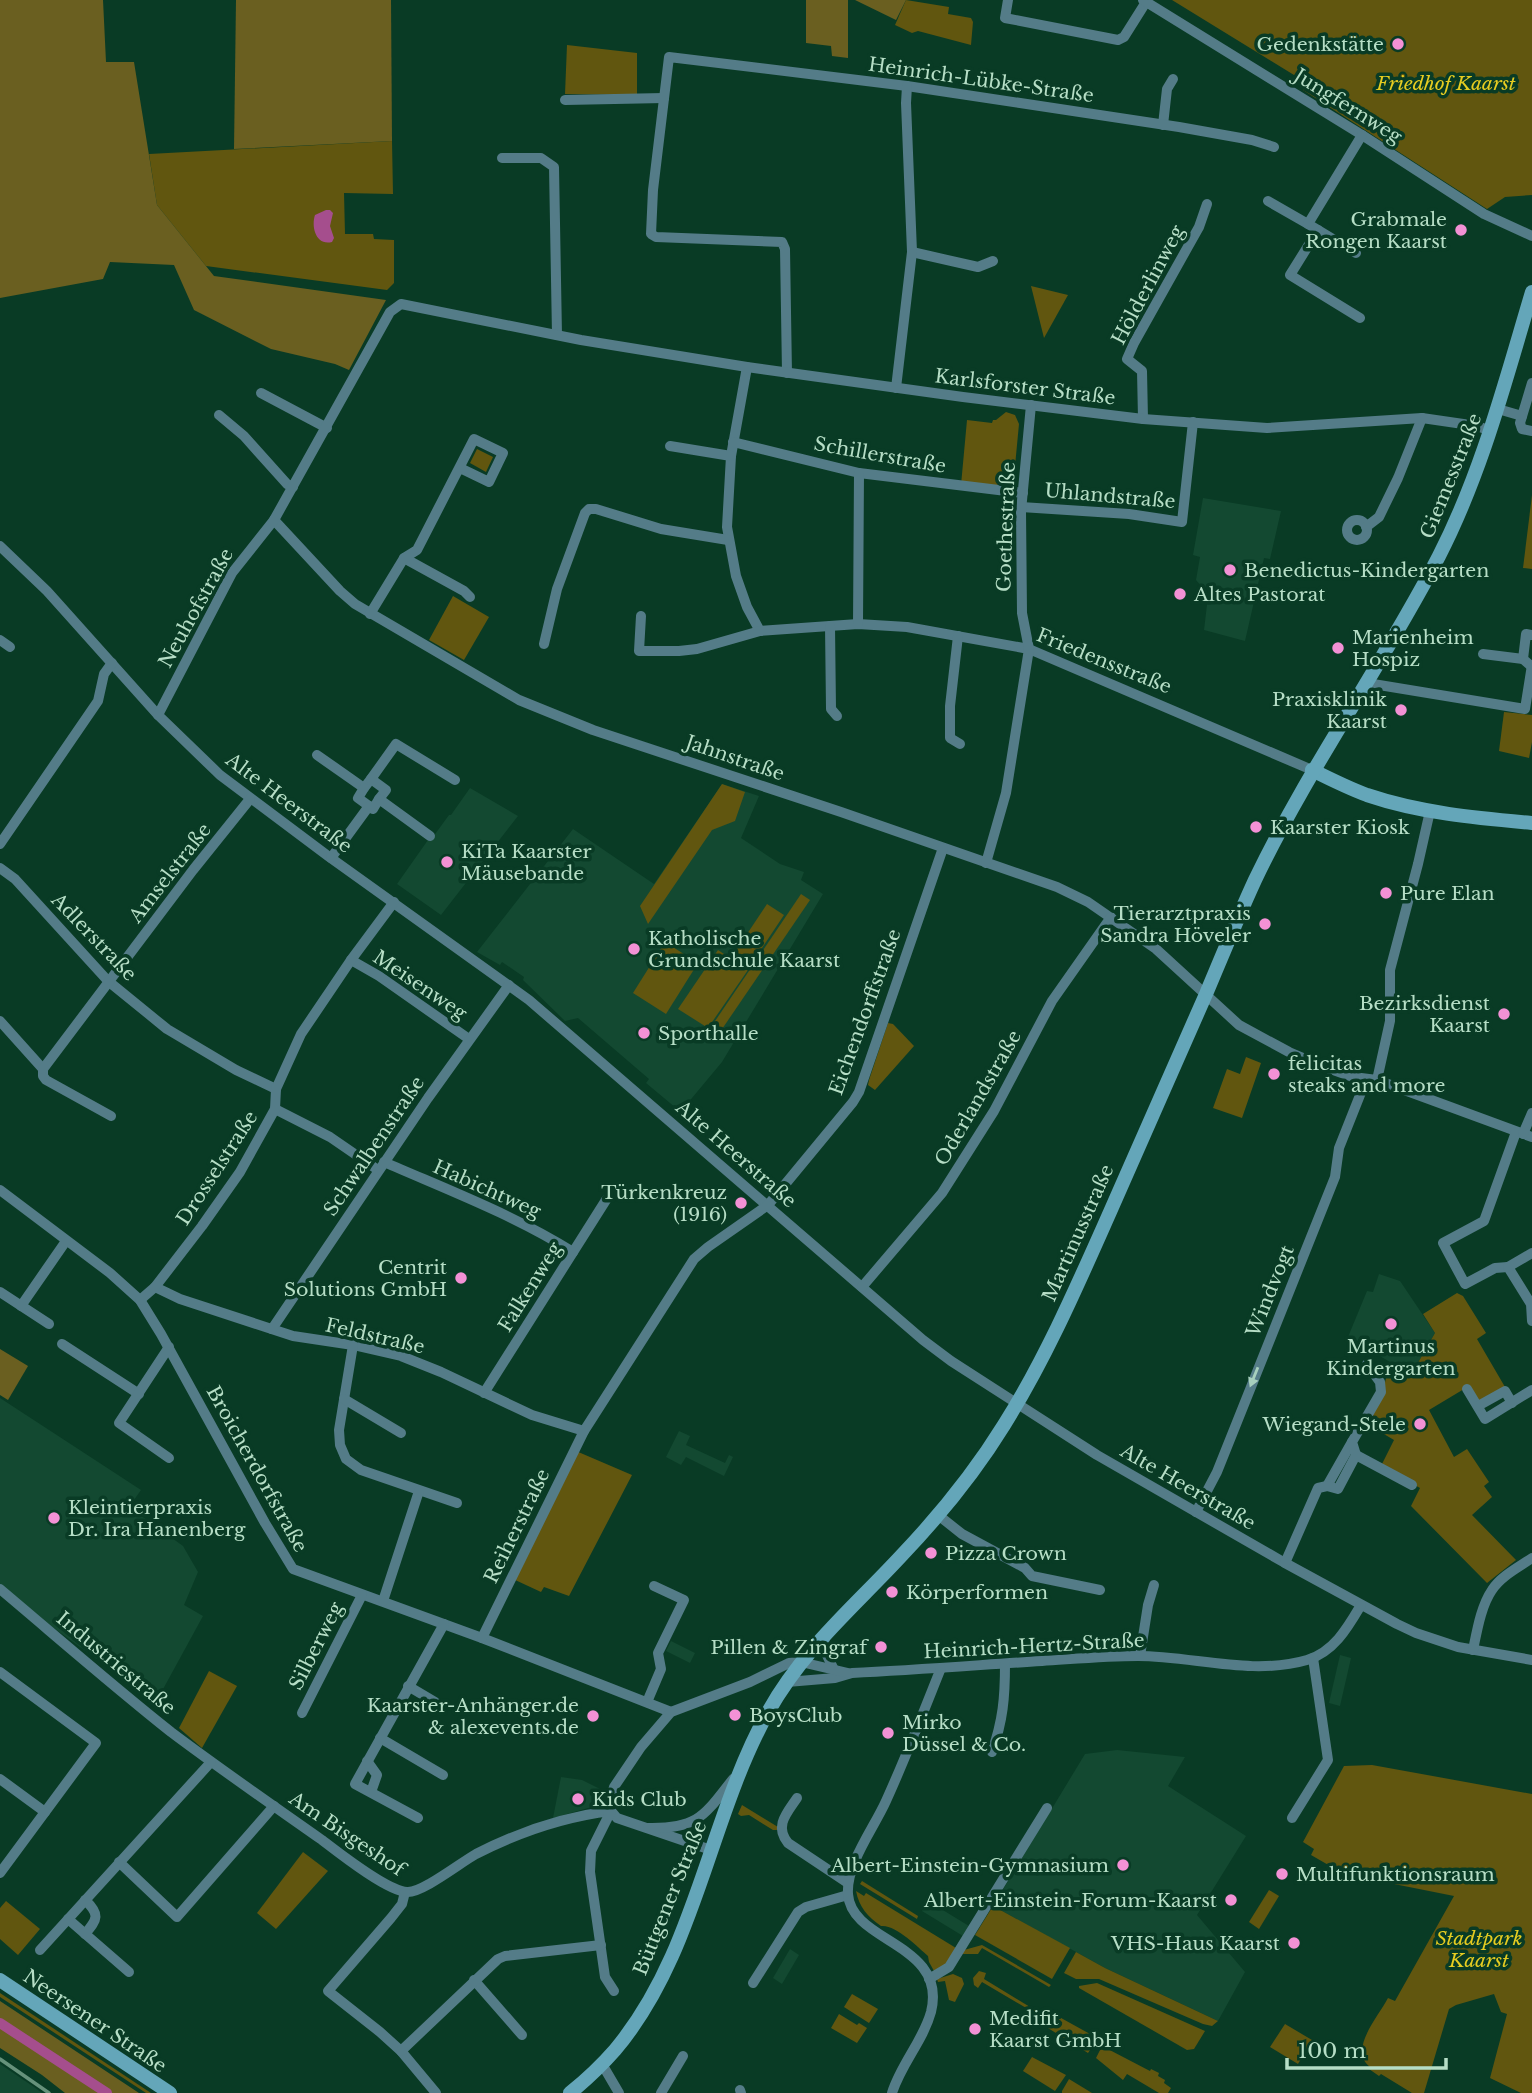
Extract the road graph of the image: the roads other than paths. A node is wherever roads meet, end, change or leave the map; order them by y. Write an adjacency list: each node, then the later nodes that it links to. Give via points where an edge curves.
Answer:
1 (1008, 0): 2 (street, Jungfernweg, via 1005,18 1118,40)
2 (1145, 1): 8 (street, Jungfernweg)
3 (1173, 79): 7 (street, via 1167,89)
4 (907, 86): 5 (street, Heinrich-Lübke-Straße, via 669,57); 7 (street, Heinrich-Lübke-Straße); 16 (street)
5 (664, 98): 6 (street); 25 (street, via 651,234 782,243)
6 (565, 100)
7 (1163, 125): 9 (street, Heinrich-Lübke-Straße)
8 (1362, 135): 13 (street); 15 (street, Jungfernweg, via 1484,214)
9 (1274, 147)
10 (502, 158): 23 (street, via 541,158 554,167)
11 (1268, 201): 13 (street)
12 (1207, 204): 34 (street, Hölderlinweg, via 1127,359 1143,371)
13 (1308, 224): 14 (street)
14 (1318, 230): 17 (street); 21 (street, via 1290,275)
15 (1532, 236)
16 (912, 252): 18 (street, via 978,267); 27 (street)
17 (1356, 253)
18 (993, 261)
19 (1532, 292): 22 (main road, Giemesstraße)
20 (401, 304): 23 (street, Karlsforster Straße); 36 (street, Neuhofstraße, via 390,312)
21 (1360, 318)
22 (1528, 320): 30 (main road, Giemesstraße)
23 (557, 335): 24 (street, Karlsforster Straße)
24 (747, 367): 25 (street, Karlsforster Straße); 39 (street)
25 (788, 373): 27 (street, Karlsforster Straße)
26 (1532, 383): 32 (street)
27 (896, 388): 29 (street, Karlsforster Straße)
28 (261, 393): 36 (street)
29 (1031, 405): 34 (street, Karlsforster Straße); 45 (street, Goethestraße)
30 (1498, 409): 32 (street); 37 (main road, Giemesstraße)
31 (219, 415): 44 (street)
32 (1522, 416): 38 (street, via 1520,426)
33 (1422, 418): 35 (street, Karlsforster Straße, via 1279,428); 37 (street, Karlsforster Straße); 48 (street, via 1379,517)
34 (1143, 419): 35 (street, Karlsforster Straße)
35 (1193, 422): 46 (street, Uhlandstraße, via 1182,522)
36 (327, 428): 44 (street, Neuhofstraße)
37 (1491, 431): 67 (main road, Giemesstraße, via 1439,556)
38 (1532, 431)
39 (733, 442): 41 (street); 43 (street, Schillerstraße)
40 (670, 446): 41 (street)
41 (731, 456): 49 (street)
42 (460, 468): 42 (street, via 489,482 503,453 474,439); 51 (street, via 417,550)
43 (859, 473): 45 (street, Schillerstraße); 55 (street)
44 (293, 487): 47 (street, Neuhofstraße)
45 (1023, 493): 46 (street, Goethestraße)
46 (1021, 507): 63 (street, Goethestraße, via 1021,601)
47 (274, 520): 53 (street, Jahnstraße, via 340,591); 68 (street, Neuhofstraße, via 232,573)
48 (1366, 527)
49 (728, 540): 57 (street, via 736,576); 61 (street, via 661,529 589,509 557,589)
50 (0, 546): 65 (street, Alte Heerstraße)
51 (404, 558): 52 (street); 53 (street)
52 (470, 597)
53 (370, 614): 83 (street, Jahnstraße, via 531,705)
54 (641, 615): 57 (street, Friedensstraße, via 639,650 696,649)
55 (858, 624): 56 (street, Friedensstraße); 59 (street, Friedensstraße, via 907,626)
56 (830, 626): 57 (street, Friedensstraße); 69 (street, via 831,709)
57 (760, 631)
58 (1532, 635): 66 (street, via 1526,634)
59 (958, 636): 63 (street, Friedensstraße); 70 (street, via 950,738)
60 (0, 640): 62 (street)
61 (544, 644)
62 (10, 646)
63 (1029, 649): 72 (street, Friedensstraße); 85 (street, Goethestraße, via 1006,793)
64 (1483, 654): 66 (street)
65 (111, 663): 68 (street, Alte Heerstraße); 82 (street, via 99,701)
66 (1528, 664): 67 (street, via 1525,709)
67 (1367, 683): 72 (main road, Giemesstraße)
68 (158, 715): 76 (street, Alte Heerstraße)
69 (837, 716)
70 (960, 744)
71 (317, 755): 75 (street)
72 (1312, 770): 79 (main road, Friedensstraße, via 1364,794); 92 (main road, Martinusstraße, via 1252,886)
73 (371, 779): 74 (street, via 396,744); 75 (street); 77 (street, via 386,790)
74 (455, 780)
75 (364, 789): 78 (street, via 358,798)
76 (250, 799): 84 (street, Alte Heerstraße); 90 (street, Amselstraße)
77 (379, 799): 78 (street, via 373,808); 81 (street)
78 (369, 806): 84 (street)
79 (1430, 811): 80 (main road, Friedensstraße); 96 (street, Windvogt, via 1390,970 1390,1021)
80 (1532, 823)
81 (430, 836)
82 (0, 844)
83 (943, 848): 85 (street, Jahnstraße); 105 (street, Eichendorffstraße, via 859,1092)
84 (331, 858): 87 (street, Alte Heerstraße)
85 (986, 863): 88 (street, Jahnstraße, via 1058,887)
86 (0, 868): 90 (street, Adlerstraße)
87 (394, 902): 89 (street, Drosselstraße); 91 (street, Alte Heerstraße)
88 (1111, 917): 92 (street, Jahnstraße, via 1156,949); 111 (street, Oderlandstraße, via 1052,1001 994,1111 943,1193)
89 (351, 960): 94 (street, Meisenweg); 97 (street, Drosselstraße, via 301,1034)
90 (108, 981): 95 (street, Amselstraße); 97 (street, Adlerstraße, via 167,1029)
91 (509, 985): 94 (street, Schwalbenstraße); 105 (street, Alte Heerstraße)
92 (1205, 995): 96 (street, Jahnstraße, via 1266,1041 1322,1066); 127 (main road, Martinusstraße, via 1084,1272)
93 (0, 1021): 95 (street)
94 (468, 1039): 102 (street, Schwalbenstraße)
95 (43, 1069): 100 (street, via 46,1080)
96 (1371, 1080): 101 (street, Jahnstraße); 137 (street, Windvogt, one-way to 137, via 1339,1148 1335,1177 1217,1472)
97 (276, 1089): 98 (street, Drosselstraße)
98 (275, 1110): 102 (street); 110 (street, Drosselstraße, via 240,1172)
99 (1532, 1112): 101 (street)
100 (111, 1116)
101 (1524, 1134): 109 (street, via 1484,1221 1443,1243 1465,1284 1495,1268)
102 (381, 1166): 107 (street, Habichtweg, via 504,1215); 117 (street, Schwalbenstraße)
103 (0, 1190): 106 (street, Broicherdorfstraße)
104 (606, 1200): 107 (street, Falkenweg)
105 (768, 1205): 111 (street, Alte Heerstraße); 128 (street, Eichendorffstraße, via 694,1259)
106 (66, 1241): 113 (street, Broicherdorfstraße); 114 (street)
107 (573, 1252): 124 (street, Falkenweg)
108 (1532, 1253): 109 (street)
109 (1508, 1267): 115 (street, via 1531,1304)
110 (155, 1287): 113 (street, Drosselstraße); 117 (street, Feldstraße)
111 (862, 1287): 127 (street, Alte Heerstraße, via 942,1354)
112 (0, 1292): 114 (street)
113 (140, 1300): 120 (street, Broicherdorfstraße)
114 (21, 1306): 116 (street)
115 (1532, 1321)
116 (49, 1324)
117 (272, 1329): 119 (street, Feldstraße)
118 (62, 1344): 125 (street)
119 (353, 1345): 124 (street, Feldstraße, via 424,1365); 126 (street)
120 (169, 1347): 125 (street); 145 (street, Broicherdorfstraße, via 290,1567)
121 (1367, 1364): 130 (street, via 1380,1382 1381,1392)
122 (1467, 1389): 123 (street, via 1486,1419)
123 (1532, 1390)
124 (484, 1393): 128 (street, Feldstraße, via 545,1420)
125 (139, 1394): 132 (street, via 120,1423)
126 (344, 1399): 129 (street); 135 (street, via 339,1442 350,1463)
127 (1017, 1404): 137 (street, Alte Heerstraße); 138 (main road, Martinusstraße)
128 (584, 1431): 150 (street, Reiherstraße)
129 (401, 1433)
130 (1352, 1442): 131 (street); 134 (street)
131 (1356, 1455): 133 (street); 134 (street, via 1338,1489)
132 (169, 1458)
133 (1412, 1485)
134 (1327, 1486): 140 (street, via 1318,1489)
135 (419, 1491): 136 (street); 146 (street)
136 (457, 1503)
137 (1196, 1512): 140 (street, Alte Heerstraße)
138 (937, 1515): 144 (street, via 1032,1576); 149 (main road, Martinusstraße)
139 (1532, 1558): 151 (street, via 1492,1590)
140 (1285, 1563): 147 (street, Alte Heerstraße)
141 (1154, 1585): 152 (street)
142 (654, 1586): 164 (street, via 684,1600 659,1653 661,1669)
143 (0, 1590): 170 (street, Industriestraße)
144 (1100, 1590)
145 (362, 1595): 146 (street, Broicherdorfstraße); 166 (street, Silberweg)
146 (383, 1601): 148 (street, Broicherdorfstraße)
147 (1361, 1605): 151 (street, Alte Heerstraße, via 1416,1633); 153 (street, Heinrich-Hertz-Straße, via 1338,1641)
148 (443, 1624): 150 (street, Broicherdorfstraße); 162 (street)
149 (824, 1633): 155 (main road, Martinusstraße); 158 (street, via 825,1651)
150 (482, 1638): 164 (street, Broicherdorfstraße)
151 (1473, 1650): 154 (street, Alte Heerstraße)
152 (1140, 1656): 153 (street, Heinrich-Hertz-Straße, via 1256,1666); 156 (street, Heinrich-Hertz-Straße)
153 (1313, 1658): 181 (street, via 1328,1760)
154 (1532, 1660)
155 (801, 1662): 158 (street, Heinrich-Hertz-Straße); 161 (main road, Büttgener Straße); 165 (street, Büttgener Straße)
156 (1005, 1664): 157 (street, Heinrich-Hertz-Straße); 168 (street, via 1005,1697)
157 (941, 1668): 160 (street, Heinrich-Hertz-Straße); 186 (street)
158 (834, 1670): 160 (street, Heinrich-Hertz-Straße)
159 (0, 1672): 179 (street, via 96,1743)
160 (852, 1673): 161 (street, Heinrich-Hertz-Straße)
161 (787, 1682): 171 (main road, Büttgener Straße)
162 (408, 1686): 163 (street); 167 (street)
163 (435, 1702)
164 (647, 1702): 165 (street, Broicherdorfstraße)
165 (671, 1712): 178 (street, Büttgener Straße, via 617,1781)
166 (302, 1713)
167 (380, 1738): 169 (street); 172 (street)
168 (992, 1752)
169 (367, 1761): 174 (street, via 377,1775); 174 (street, via 355,1784)
170 (211, 1762): 176 (street, Am Bisgeshof); 184 (street)
171 (738, 1773): 182 (street, Büttgener Straße, via 696,1821); 183 (main road, Büttgener Straße)
172 (443, 1775)
173 (0, 1779): 179 (street)
174 (371, 1792): 180 (street)
175 (797, 1798): 186 (street, via 782,1820 783,1837)
176 (274, 1806): 184 (street, Am Bisgeshof, via 177,1917); 187 (street, Am Bisgeshof, via 386,1884)
177 (1047, 1808): 195 (street, via 949,1967)
178 (611, 1811): 182 (street, via 617,1818); 187 (street, Am Bisgeshof, via 571,1817 524,1833 475,1855 419,1890); 192 (street, Büttgener Straße, via 593,1844 590,1865)
179 (45, 1812): 185 (street)
180 (418, 1818)
181 (1292, 1818)
182 (648, 1828): 183 (street)
183 (711, 1850): 203 (main road, Büttgener Straße, via 657,1985)
184 (119, 1862): 189 (street)
185 (0, 1873)
186 (848, 1883): 188 (street)
187 (405, 1892): 201 (street, via 402,1904 328,1991)
188 (848, 1895): 195 (street, via 861,1919 913,1957); 198 (street, via 798,1912)
189 (85, 1900): 190 (street); 191 (street, via 96,1915)
190 (68, 1919): 191 (street); 193 (street)
191 (85, 1934): 194 (street)
192 (601, 1945): 197 (street, via 505,1956); 199 (street, Büttgener Straße, via 606,1977)
193 (40, 1950)
194 (129, 1972)
195 (929, 1979): 209 (street, via 931,2012)
196 (0, 1980): 204 (main road, Neersener Straße)
197 (474, 1980): 200 (street); 201 (street)
198 (753, 1983)
199 (614, 1991)
200 (522, 2035)
201 (401, 2051): 205 (street)
202 (683, 2056): 208 (street)
203 (602, 2064): 206 (main road, Büttgener Straße); 207 (street)
204 (170, 2093)
205 (436, 2093)
206 (570, 2093)
207 (619, 2093)
208 (661, 2093)
209 (892, 2093)

